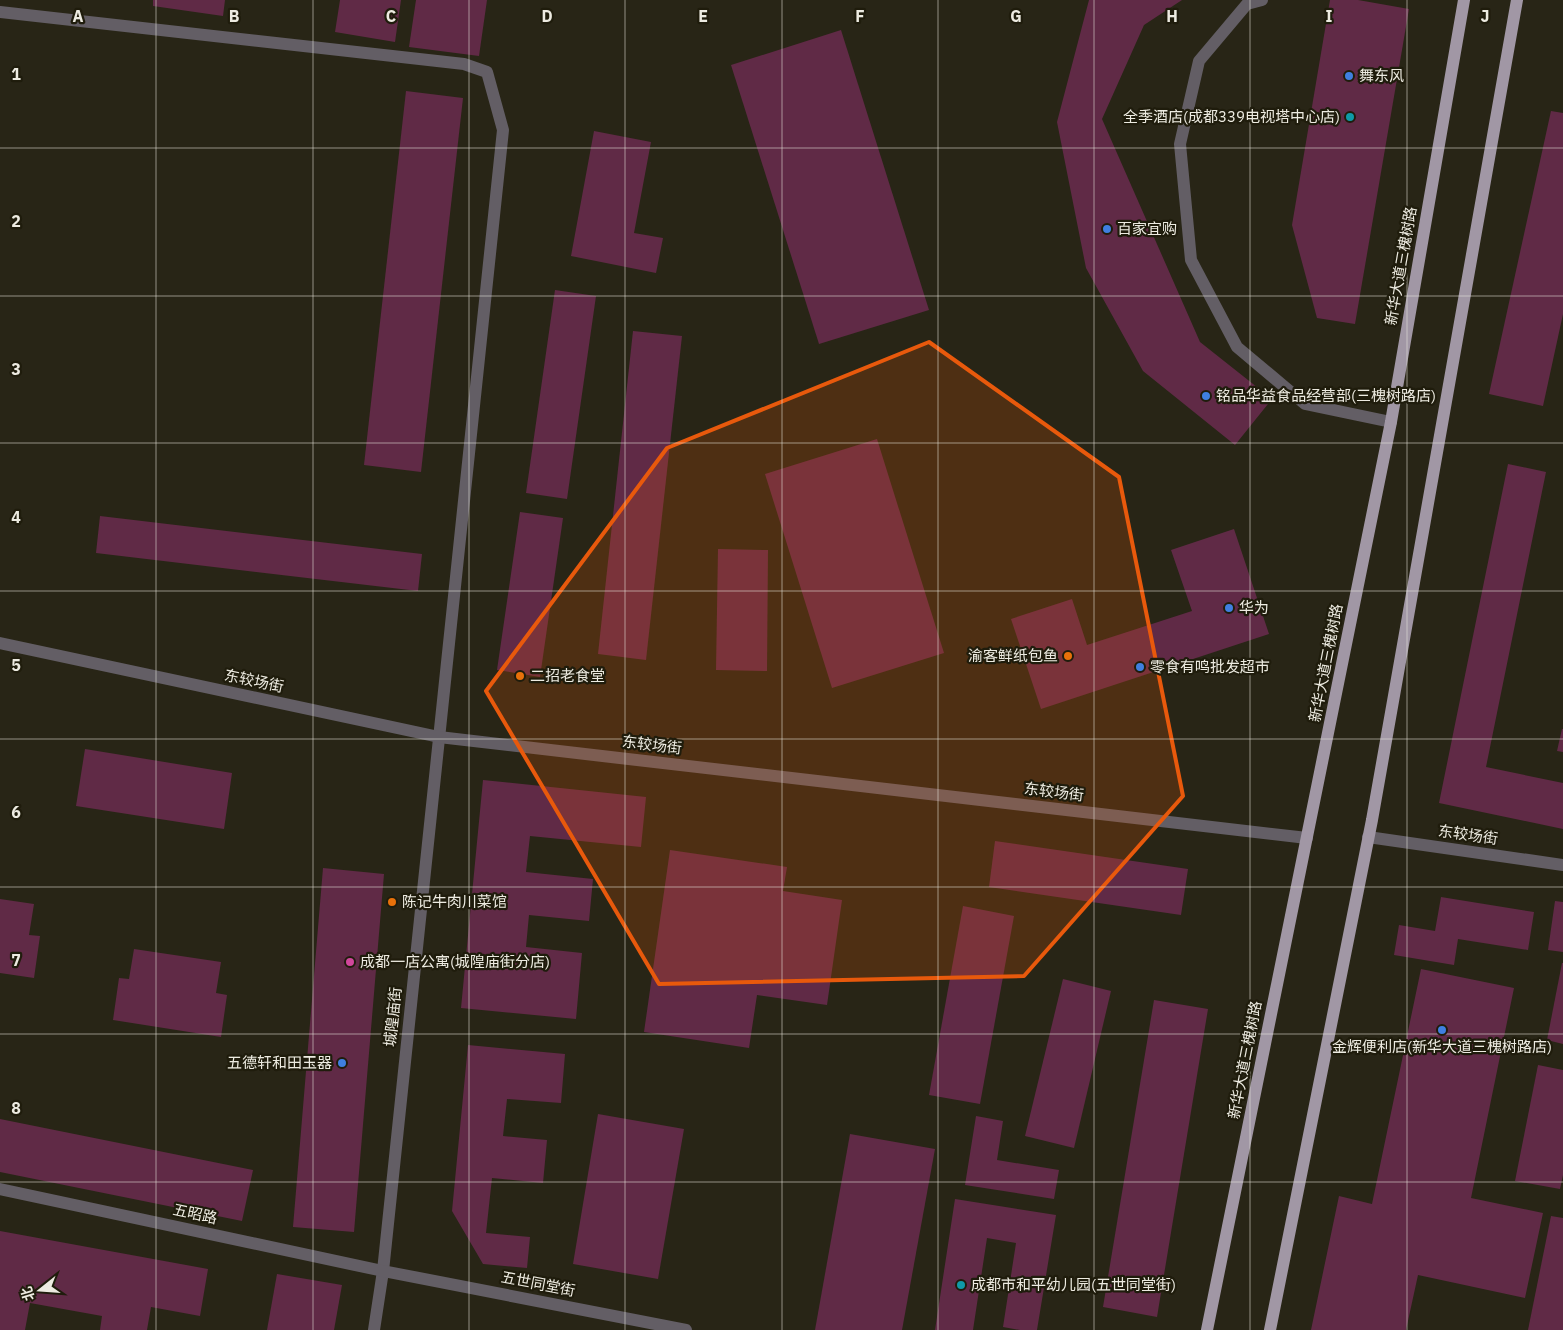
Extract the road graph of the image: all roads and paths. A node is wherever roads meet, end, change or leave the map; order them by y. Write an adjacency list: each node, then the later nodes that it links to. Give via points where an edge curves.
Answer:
1 (1262, 0): 5 (street, via 1247,4 1199,61 1180,144 1191,260 1237,347 1305,404)
2 (1464, 0): 5 (main road, 新华大道三槐树路)
3 (1517, 0): 8 (main road)
4 (0, 12): 7 (street, 城隍庙街, via 464,64 487,72 503,130)
5 (1391, 422): 9 (main road, 新华大道三槐树路)
6 (0, 643): 7 (street, 东较场街)
7 (439, 737): 9 (street, 东较场街); 12 (street, 城隍庙街)
8 (1368, 837): 10 (street, 东较场街); 16 (main road)
9 (1307, 838): 15 (main road, 新华大道三槐树路)
10 (1563, 865)
11 (0, 1189): 12 (street, 五昭路)
12 (383, 1271): 13 (street, 城隍庙街); 14 (street, 五世同堂街)
13 (374, 1330)
14 (686, 1330)
15 (1207, 1330)
16 (1270, 1330)

